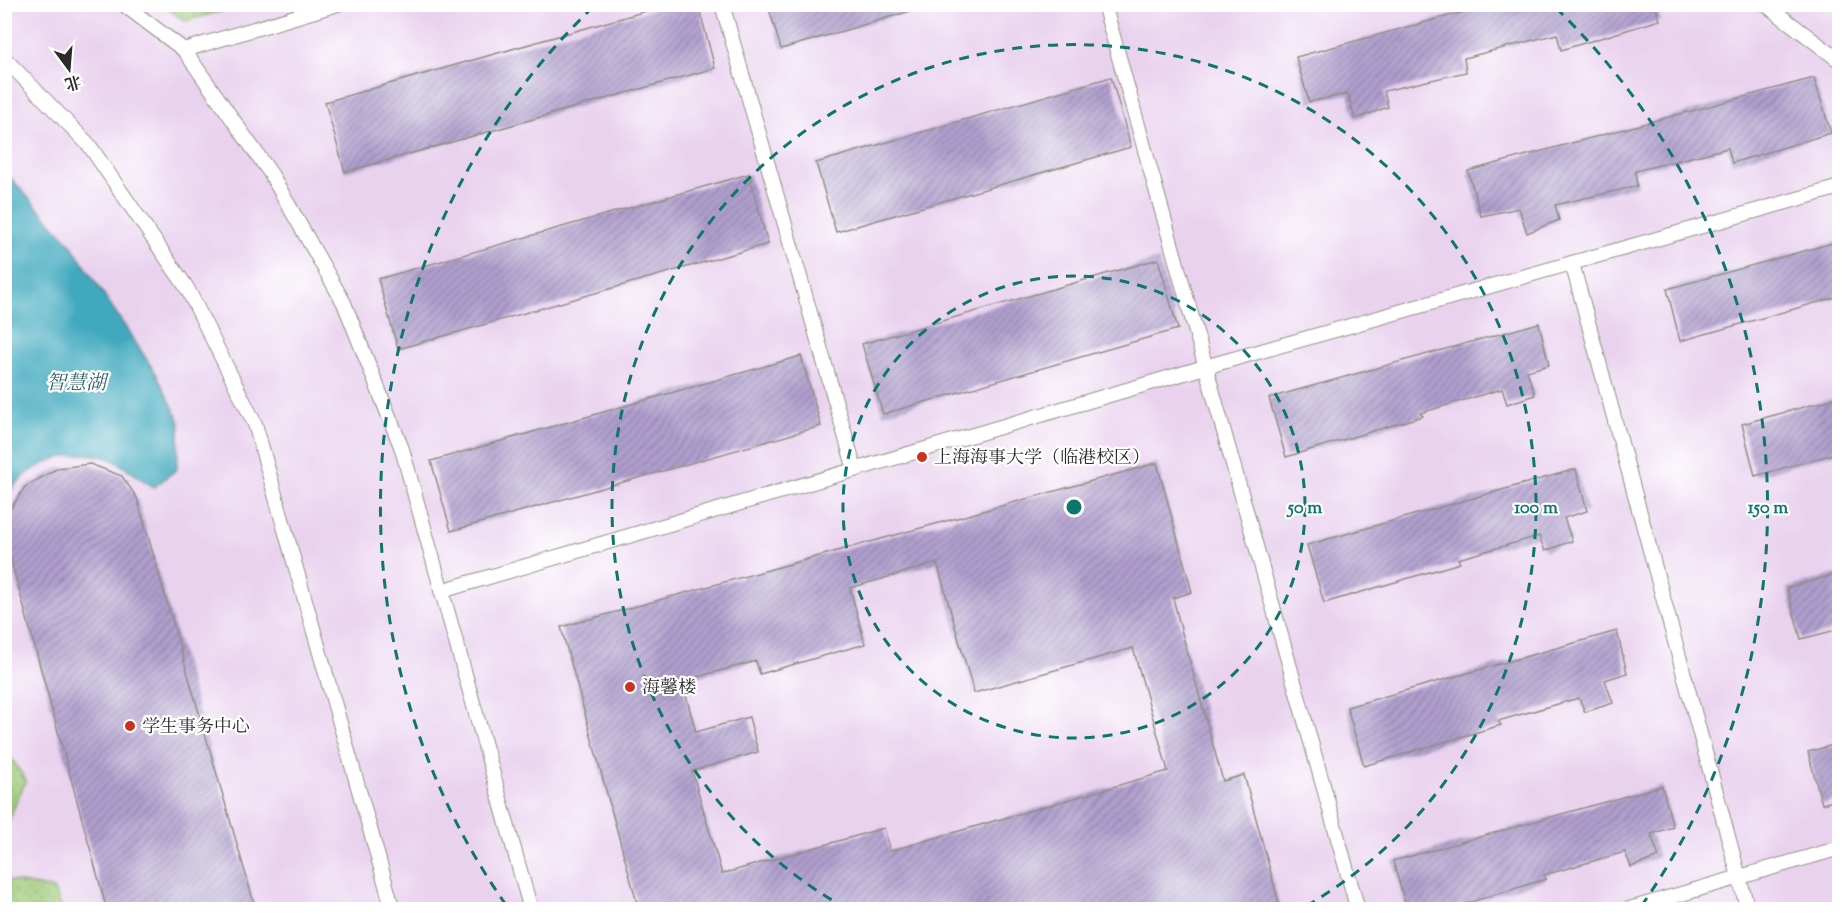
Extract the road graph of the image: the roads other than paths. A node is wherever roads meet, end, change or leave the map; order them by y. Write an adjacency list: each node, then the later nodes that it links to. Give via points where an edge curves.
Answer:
1 (123, 4): 6 (lane)
2 (338, 4): 6 (lane)
3 (722, 4): 12 (lane)
4 (1104, 4): 11 (lane)
5 (1765, 4): 8 (lane)
6 (184, 50): 13 (lane, via 271,174 344,303 402,448)
7 (4, 58): 16 (lane, via 89,145 187,288 255,424)
8 (1839, 61)
9 (1839, 187): 10 (lane)
10 (1572, 263): 11 (lane); 15 (lane)
11 (1205, 367): 12 (lane); 18 (lane)
12 (855, 470): 13 (lane)
13 (441, 591): 17 (lane)
14 (1839, 848): 15 (lane)
15 (1739, 876): 19 (lane); 20 (lane)
16 (393, 909)
17 (531, 909)
18 (1358, 909)
19 (1626, 909)
20 (1748, 909)

